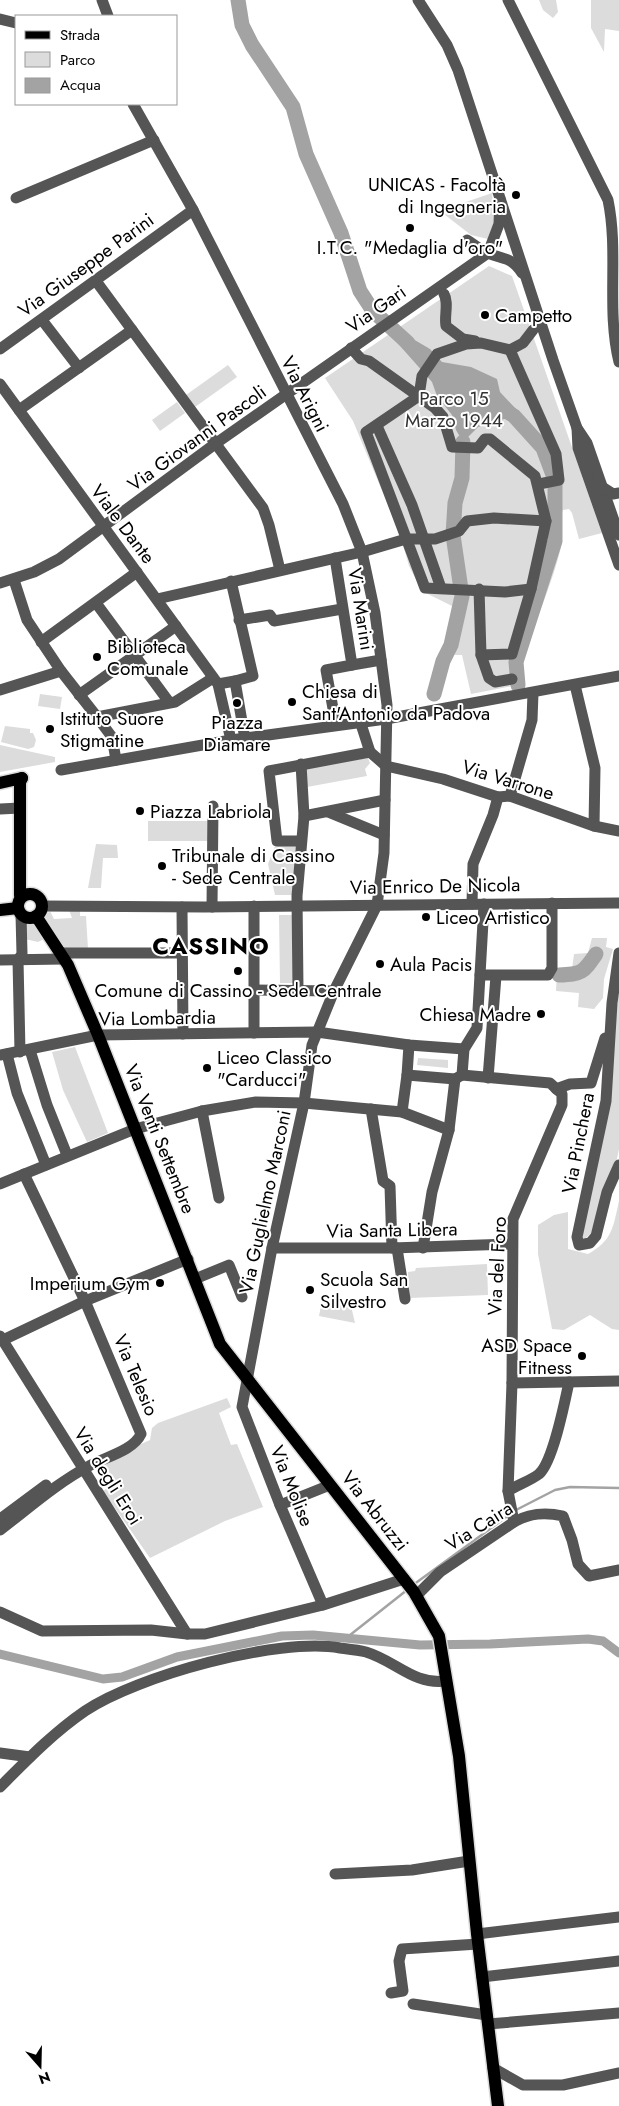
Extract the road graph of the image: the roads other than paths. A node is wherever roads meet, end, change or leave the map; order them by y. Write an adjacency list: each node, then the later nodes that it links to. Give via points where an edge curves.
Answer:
1 (102, 0): 4 (street)
2 (418, 0): 10 (street, via 447,45 458,70)
3 (508, 0): 25 (street, via 608,200 614,232 614,332)
4 (108, 15)
5 (0, 20): 6 (street)
6 (15, 23)
7 (134, 105): 8 (street, Via Arigni)
8 (154, 140): 9 (street); 11 (street, Via Arigni)
9 (16, 198)
10 (500, 199): 12 (street); 14 (street, via 499,224)
11 (193, 210): 16 (street, Via Giuseppe Parini); 28 (street, Via Arigni)
12 (513, 238): 14 (street, Via Gari, via 503,250); 15 (street)
13 (467, 240): 14 (street)
14 (490, 251): 15 (street, via 517,265); 22 (street, Via Gari)
15 (526, 280): 32 (street)
16 (96, 281): 18 (street, Via Giuseppe Parini); 19 (street)
17 (444, 294): 21 (street, via 447,298 444,308 446,326 464,339)
18 (42, 320): 23 (street, Via Giuseppe Parini); 26 (street)
19 (132, 330): 26 (street); 33 (street)
20 (533, 330): 24 (street, via 523,343)
21 (481, 343): 24 (street); 29 (street, via 466,344 437,354 422,376)
22 (351, 348): 28 (street, Via Gari); 29 (street, via 361,359)
23 (0, 349)
24 (510, 350): 34 (street, via 558,462 559,480)
25 (619, 362)
26 (79, 368): 30 (street)
27 (0, 384): 30 (street, Viale Dante)
28 (286, 395): 33 (street, Via Giovanni Pascoli); 42 (street, Via Arigni, via 343,504)
29 (419, 396): 31 (street); 34 (street, via 443,417 452,447 478,448 485,439 490,439)
30 (19, 410): 38 (street, Viale Dante)
31 (377, 426): 39 (street, via 366,432); 40 (street)
32 (577, 428): 35 (street, via 587,443); 41 (street, via 578,448)
33 (215, 444): 38 (street, Via Giovanni Pascoli); 45 (street, via 263,508)
34 (542, 484): 37 (street)
35 (602, 487): 36 (street, via 613,494); 41 (street)
36 (619, 493)
37 (546, 521): 40 (street, via 494,518 467,521 458,531); 52 (street)
38 (103, 528): 46 (street, Viale Dante); 47 (street, Via Giovanni Pascoli, via 59,559)
39 (406, 539): 40 (street); 42 (street); 50 (street, via 425,588)
40 (424, 539): 50 (street)
41 (616, 540): 44 (street)
42 (362, 552): 43 (street); 61 (street, Via Arigni)
43 (335, 558): 45 (street); 55 (street, Via Marini)
44 (619, 564)
45 (280, 570): 48 (street)
46 (137, 572): 53 (street, Viale Dante); 54 (street)
47 (14, 580): 49 (street, Via Giovanni Pascoli); 58 (street, via 27,620)
48 (231, 581): 53 (street); 56 (street)
49 (0, 583)
50 (441, 588): 51 (street)
51 (479, 588): 52 (street, via 504,592); 60 (street)
52 (532, 589): 60 (street, via 512,654)
53 (157, 599): 57 (street, Viale Dante)
54 (96, 603): 58 (street); 59 (street)
55 (342, 609): 56 (street, via 274,621 270,615); 62 (street, Via Marini)
56 (239, 620): 69 (street, via 253,676)
57 (176, 626): 59 (street); 68 (street, Viale Dante)
58 (41, 642): 63 (street)
59 (137, 655): 73 (street); 74 (street)
60 (481, 655): 67 (street, via 489,678 495,682)
61 (381, 660): 62 (street, Via Marini); 76 (street, Via Arigni)
62 (352, 665): 78 (street, Via Marini, via 326,670)
63 (61, 671): 71 (street); 73 (street)
64 (619, 672): 66 (street)
65 (619, 676): 66 (street)
66 (603, 678): 70 (street)
67 (512, 679)
68 (215, 681): 69 (street); 74 (street); 80 (street)
69 (235, 681): 79 (street)
70 (575, 686): 72 (street); 96 (street, via 595,768)
71 (0, 690)
72 (533, 693): 76 (street); 88 (street, via 532,720)
73 (79, 695): 75 (street)
74 (170, 702): 75 (street)
75 (97, 716): 82 (street, via 112,737)
76 (386, 719): 77 (street); 84 (street, Via Guglielmo Marconi)
77 (360, 721): 78 (street); 81 (street)
78 (336, 726): 79 (street)
79 (245, 738): 80 (street)
80 (231, 740): 82 (street)
81 (370, 752): 83 (street); 84 (street)
82 (116, 760): 85 (street)
83 (301, 764): 95 (street); 99 (street, via 269,770 277,841)
84 (386, 766): 89 (street, Via Varrone, via 444,779); 90 (street, Via Guglielmo Marconi)
85 (61, 770)
86 (22, 778): 87 (main road); 92 (main road); 100 (main road, via 28,786 28,885)
87 (0, 783)
88 (510, 796): 89 (street, Via Varrone); 96 (street, Via Varrone)
89 (498, 797): 103 (street, via 474,864)
90 (385, 800): 94 (street); 98 (street, Via Guglielmo Marconi)
91 (213, 806): 108 (street)
92 (20, 808): 93 (street); 100 (main road, via 20,895)
93 (0, 809)
94 (328, 812): 95 (street); 98 (street)
95 (304, 816): 99 (street)
96 (594, 826): 97 (street, Via Varrone)
97 (619, 831)
98 (384, 835): 104 (street, Via Guglielmo Marconi)
99 (300, 841): 106 (street)
100 (23, 903): 109 (main road); 110 (main road, via 30,918); 110 (main road, Via Venti Settembre, via 37,896); 115 (street, via 22,954)
101 (552, 903): 102 (street, Via Enrico De Nicola); 103 (street, Via Enrico De Nicola); 117 (street, via 552,968 548,975)
102 (619, 903)
103 (478, 904): 104 (street, Via Enrico De Nicola); 116 (street)
104 (377, 905): 106 (street, Via Enrico De Nicola); 120 (street, Via Guglielmo Marconi)
105 (254, 906): 106 (street, Via Enrico De Nicola); 108 (street, Via Enrico De Nicola); 118 (street)
106 (297, 906): 119 (street)
107 (182, 907): 108 (street, Via Enrico De Nicola); 110 (street, Via Enrico De Nicola); 111 (street)
108 (212, 907)
109 (0, 910)
110 (39, 911): 113 (main road, Via Venti Settembre)
111 (182, 953): 113 (street); 124 (street)
112 (619, 953): 121 (street, Via Pinchera)
113 (62, 956): 115 (street); 125 (main road, Via Venti Settembre)
114 (0, 960): 115 (street)
115 (18, 960): 128 (street)
116 (480, 976): 117 (street); 127 (street, via 477,1028)
117 (496, 976): 132 (street)
118 (254, 990): 119 (street); 123 (street)
119 (298, 990): 120 (street)
120 (334, 991): 122 (street, Via Guglielmo Marconi)
121 (611, 1022): 133 (street, via 592,1083 570,1084); 142 (street, Via Pinchera, via 606,1101 577,1237 579,1245 590,1244 596,1236 607,1192)
122 (317, 1032): 123 (street, Via Lombardia); 126 (street, Via Lombardia); 134 (street, Via Guglielmo Marconi, via 312,1045)
123 (254, 1033): 124 (street, Via Lombardia)
124 (183, 1034): 125 (street, Via Lombardia)
125 (98, 1035): 128 (street, Via Lombardia); 138 (main road, Via Venti Settembre)
126 (409, 1045): 127 (street, Via Lombardia); 130 (street)
127 (464, 1049): 131 (street)
128 (25, 1051): 129 (street, Via Lombardia); 140 (street)
129 (3, 1055): 141 (street)
130 (408, 1075): 131 (street); 137 (street)
131 (459, 1077): 132 (street); 139 (street)
132 (488, 1078): 133 (street, via 550,1084)
133 (556, 1089): 146 (street, Via del Foro, via 562,1094 562,1105 513,1219)
134 (304, 1103): 135 (street); 136 (street, via 256,1102); 147 (street, Via Guglielmo Marconi)
135 (371, 1109): 137 (street); 148 (street, via 384,1181 390,1186)
136 (202, 1111): 138 (street); 145 (street)
137 (402, 1112): 139 (street)
138 (135, 1129): 140 (street); 150 (main road, Via Venti Settembre)
139 (449, 1130): 149 (street, via 432,1192)
140 (67, 1155): 141 (street)
141 (46, 1165): 143 (street)
142 (619, 1165)
143 (24, 1174): 144 (street); 154 (street, Via Telesio)
144 (0, 1184)
145 (219, 1198)
146 (512, 1244): 149 (street, Via Santa Libera); 158 (street, Via del Foro)
147 (272, 1248): 148 (street, Via Santa Libera); 156 (street, Via Guglielmo Marconi)
148 (394, 1248): 149 (street, Via Santa Libera); 153 (street)
149 (423, 1248)
150 (188, 1259): 151 (main road, Via Venti Settembre); 154 (street)
151 (195, 1279): 152 (street, via 229,1265); 156 (main road, Via Venti Settembre, via 220,1344)
152 (242, 1297)
153 (405, 1299)
154 (85, 1301): 155 (street); 160 (street, Via Telesio, via 141,1434 133,1444)
155 (1, 1338): 160 (street, Via degli Eroi)
156 (247, 1377): 161 (main road, Via Abruzzi); 163 (street, Via Molise, via 242,1407)
157 (619, 1381): 159 (street)
158 (512, 1382): 159 (street); 162 (street, Via del Foro)
159 (569, 1382): 162 (street, via 564,1410 540,1473)
160 (81, 1467): 164 (street, Via Telesio, via 45,1485); 166 (street, Via Telesio); 171 (street, Via degli Eroi)
161 (330, 1485): 163 (street); 168 (main road, Via Abruzzi)
162 (508, 1490): 165 (street, Via del Foro)
163 (280, 1504): 169 (street, Via Molise)
164 (0, 1519)
165 (514, 1522): 167 (street, Via Caira, via 547,1512 563,1516 581,1570 590,1576); 168 (street, Via Caira)
166 (0, 1530)
167 (619, 1570)
168 (411, 1588): 169 (street); 172 (main road, Via Abruzzi, via 439,1636)
169 (322, 1605): 171 (street, via 230,1629)
170 (0, 1612): 171 (street, via 42,1631 150,1630)
171 (186, 1634)
172 (446, 1681): 174 (street, via 423,1680 367,1653 337,1647 288,1647 231,1657 202,1663 112,1696 85,1711); 176 (main road, Via Abruzzi, via 459,1756)
173 (0, 1753): 174 (street)
174 (30, 1757): 175 (street)
175 (0, 1787)
176 (469, 1861): 177 (street, via 412,1870); 179 (main road, Via Abruzzi)
177 (335, 1874)
178 (619, 1917): 179 (street)
179 (478, 1939): 181 (main road, Via Abruzzi); 182 (street, via 402,1949 399,1961 403,1991)
180 (619, 1962): 181 (street)
181 (482, 1977): 185 (main road, Via Abruzzi)
182 (391, 1993)
183 (413, 2004): 185 (street)
184 (619, 2013): 185 (street)
185 (487, 2020): 186 (main road, Via Abruzzi)
186 (492, 2068): 187 (street, via 524,2085 563,2085); 188 (main road, Via Abruzzi)
187 (619, 2073)
188 (498, 2106)

